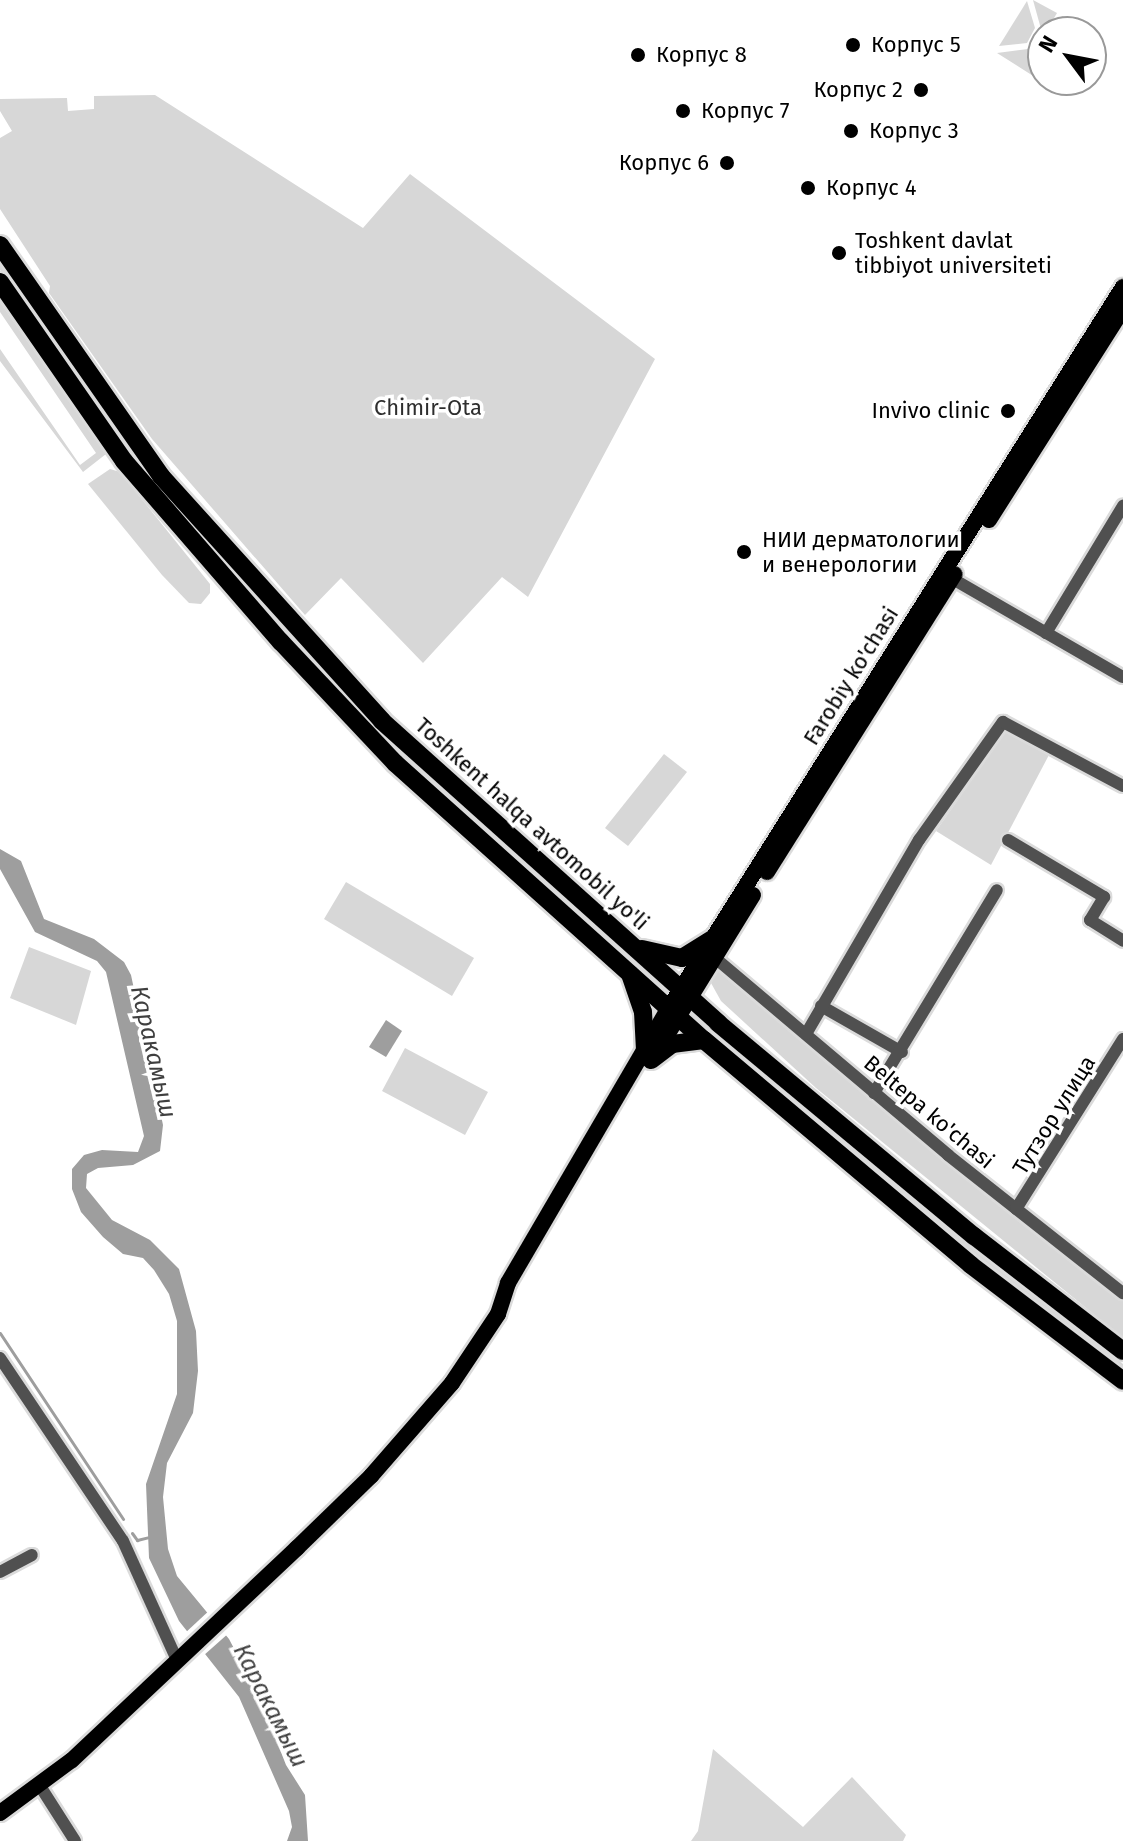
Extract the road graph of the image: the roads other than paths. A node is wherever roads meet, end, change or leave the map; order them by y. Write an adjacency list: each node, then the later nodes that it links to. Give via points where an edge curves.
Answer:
1 (0, 245): 5 (highway, Toshkent halqa avtomobil yo'li)
2 (0, 282): 6 (highway, Toshkent halqa avtomobil yo'li)
3 (1123, 287): 8 (main road, Farobiy ko'chasi)
4 (1123, 309): 8 (main road, Farobiy ko'chasi)
5 (119, 422): 6 (highway); 15 (highway, Toshkent halqa avtomobil yo'li, via 205,529 354,693)
6 (103, 433): 17 (highway, Toshkent halqa avtomobil yo'li, via 190,540 366,734)
7 (1123, 506): 9 (street)
8 (948, 576): 9 (street); 16 (main road, Farobiy ko'chasi)
9 (1046, 633): 10 (street)
10 (1123, 677)
11 (1123, 786): 19 (street, via 1003,722 919,840)
12 (1008, 840): 14 (street, via 1104,897 1090,920)
13 (997, 890): 24 (street)
14 (1123, 941)
15 (630, 944): 16 (highway, via 682,958); 18 (highway, Toshkent halqa avtomobil yo'li)
16 (713, 948): 18 (main road, Farobiy ko'chasi); 21 (street, Beltepa ko'chasi)
17 (629, 972): 20 (highway, Toshkent halqa avtomobil yo'li); 25 (highway, via 643,1012)
18 (685, 993): 20 (main road, Farobiy ko'chasi); 29 (highway, Toshkent halqa avtomobil yo'li, via 974,1236)
19 (821, 1006): 21 (street); 24 (street)
20 (673, 1012): 22 (highway, Toshkent halqa avtomobil yo'li); 25 (main road, Farobiy ko'chasi)
21 (806, 1034): 26 (street, Beltepa ko'chasi)
22 (704, 1040): 25 (highway, via 672,1044); 31 (highway, Toshkent halqa avtomobil yo'li, via 971,1265)
23 (1121, 1049): 27 (street, Тутзор улица)
24 (902, 1052): 26 (street)
25 (648, 1055): 34 (main road, Farobiy ko'chasi, via 508,1283 505,1299 468,1361 415,1428)
26 (874, 1093): 27 (street, Beltepa ko'chasi)
27 (1016, 1209): 28 (street, Beltepa ko'chasi)
28 (1123, 1293)
29 (1123, 1351)
30 (0, 1358): 34 (street, via 123,1541)
31 (1123, 1381)
32 (32, 1555): 33 (street)
33 (0, 1572)
34 (177, 1660): 35 (main road, Farobiy ko'chasi)
35 (40, 1786): 36 (main road, Farobiy ko'chasi); 37 (street)
36 (0, 1813)
37 (75, 1841)

